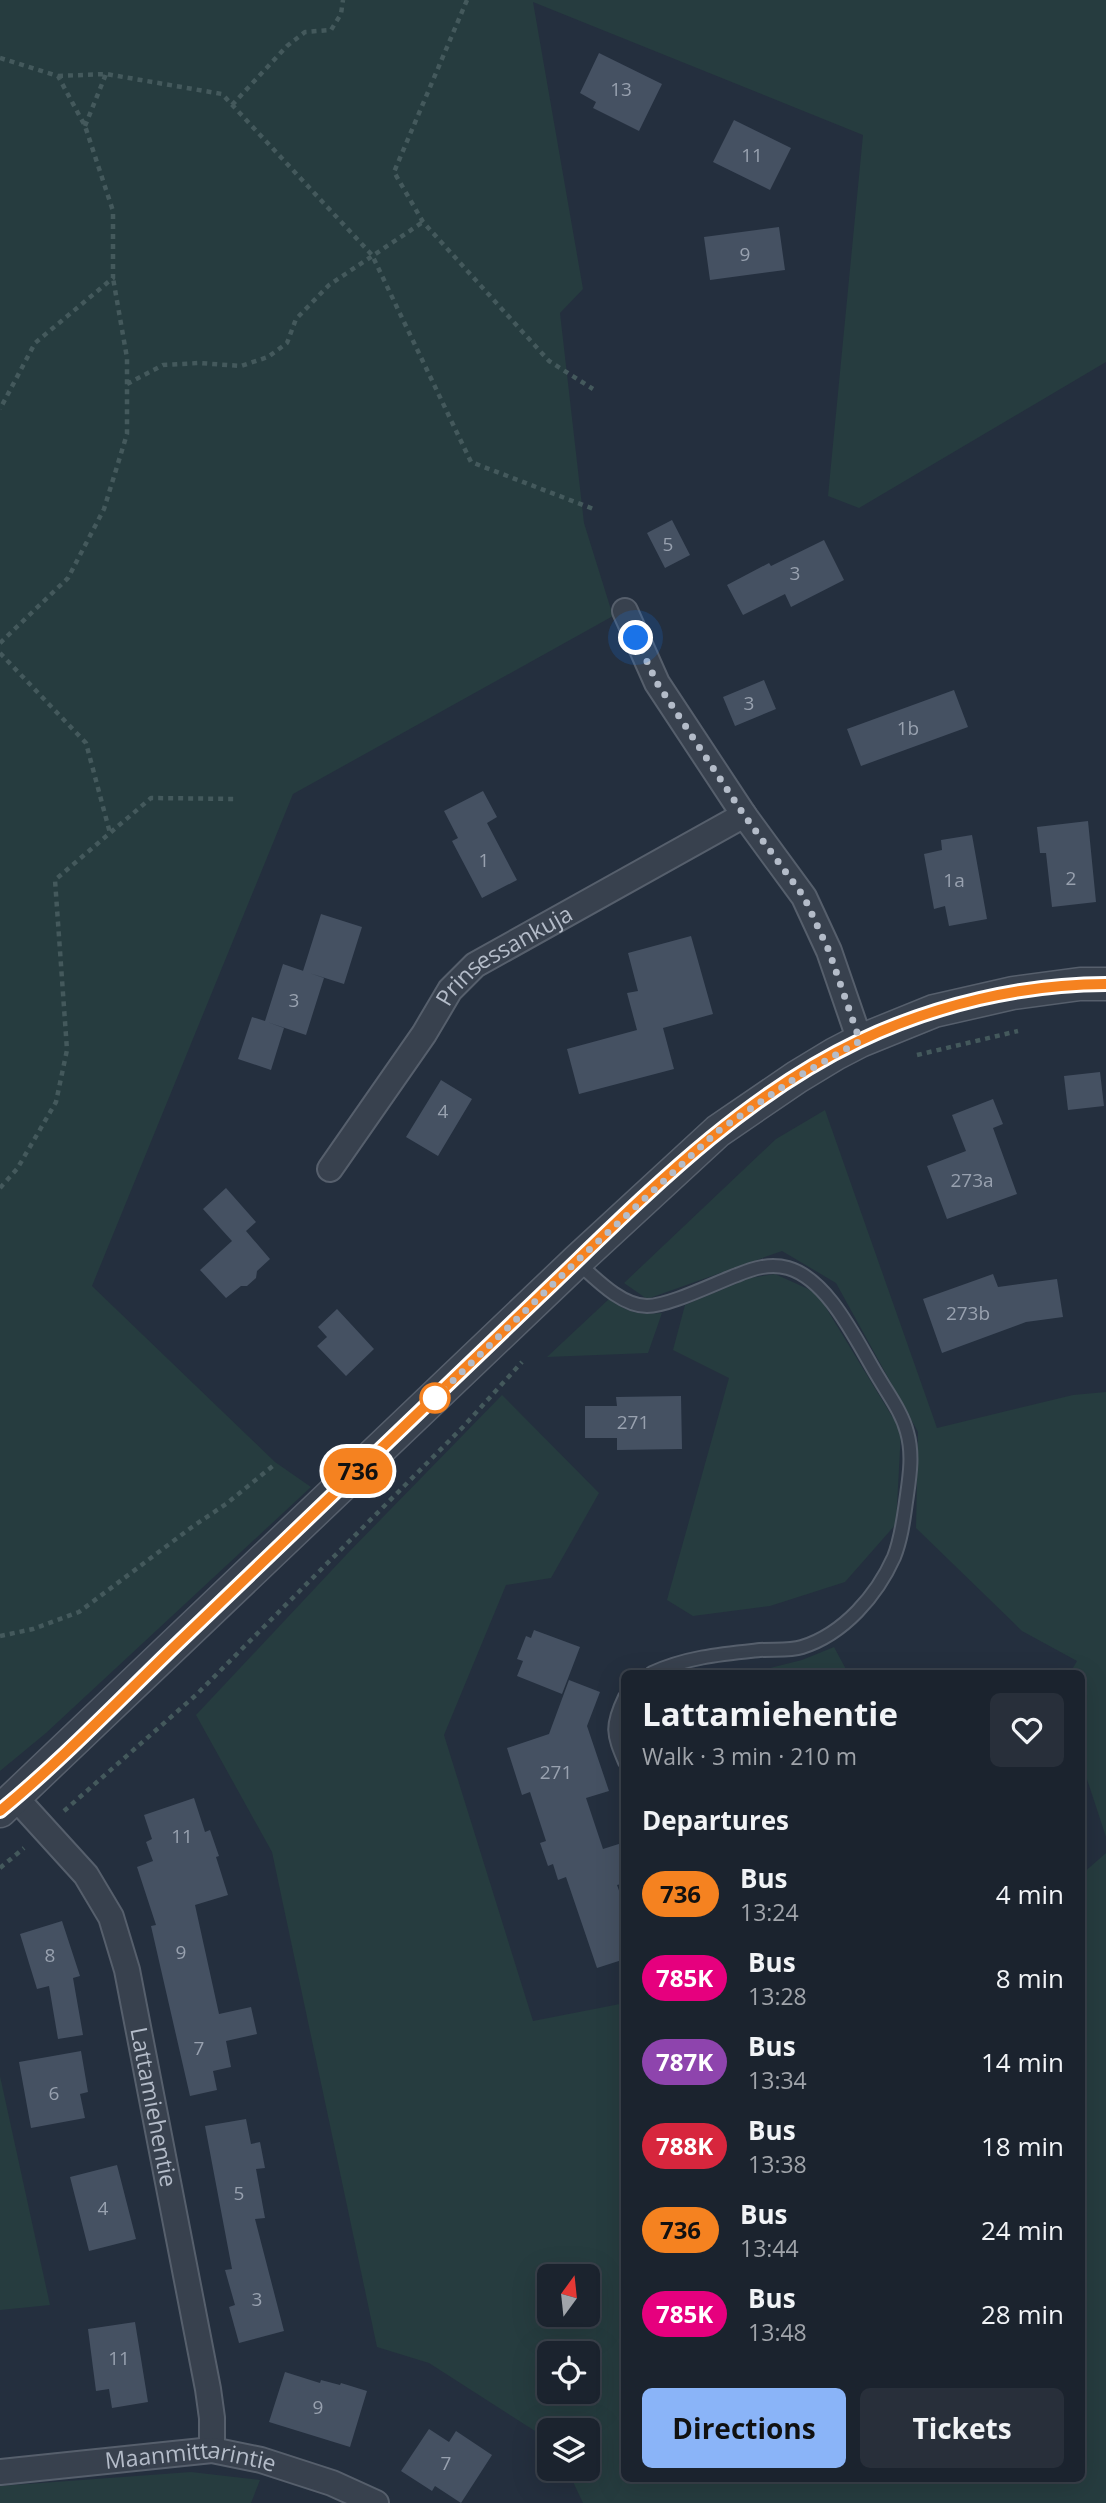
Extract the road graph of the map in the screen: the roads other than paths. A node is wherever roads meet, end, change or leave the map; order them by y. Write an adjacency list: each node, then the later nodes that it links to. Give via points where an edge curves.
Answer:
1 (625, 611): 2 (street, via 657,683)
2 (744, 815): 4 (street, via 804,897 829,951); 5 (street, Prinsessankuja, via 475,965 450,990)
3 (1106, 984): 4 (street, via 1013,993 934,1011)
4 (860, 1041): 6 (street, via 718,1131)
5 (330, 1170)
6 (577, 1261): 7 (lane, via 603,1285 630,1302 647,1306 757,1267 774,1265 807,1277 841,1317 907,1431 911,1470 895,1556 849,1621 800,1648 706,1655); 10 (street)
7 (661, 1670)
8 (621, 1705): 9 (lane, via 614,1736)
9 (621, 1753)
10 (8, 1805): 11 (street, Lattamiehentie, via 86,1875 111,1917 127,1970 208,2389)
11 (212, 2450): 12 (street, Maanmittarintie); 13 (street, Maanmittarintie, via 261,2460)
12 (0, 2472)
13 (376, 2503)

